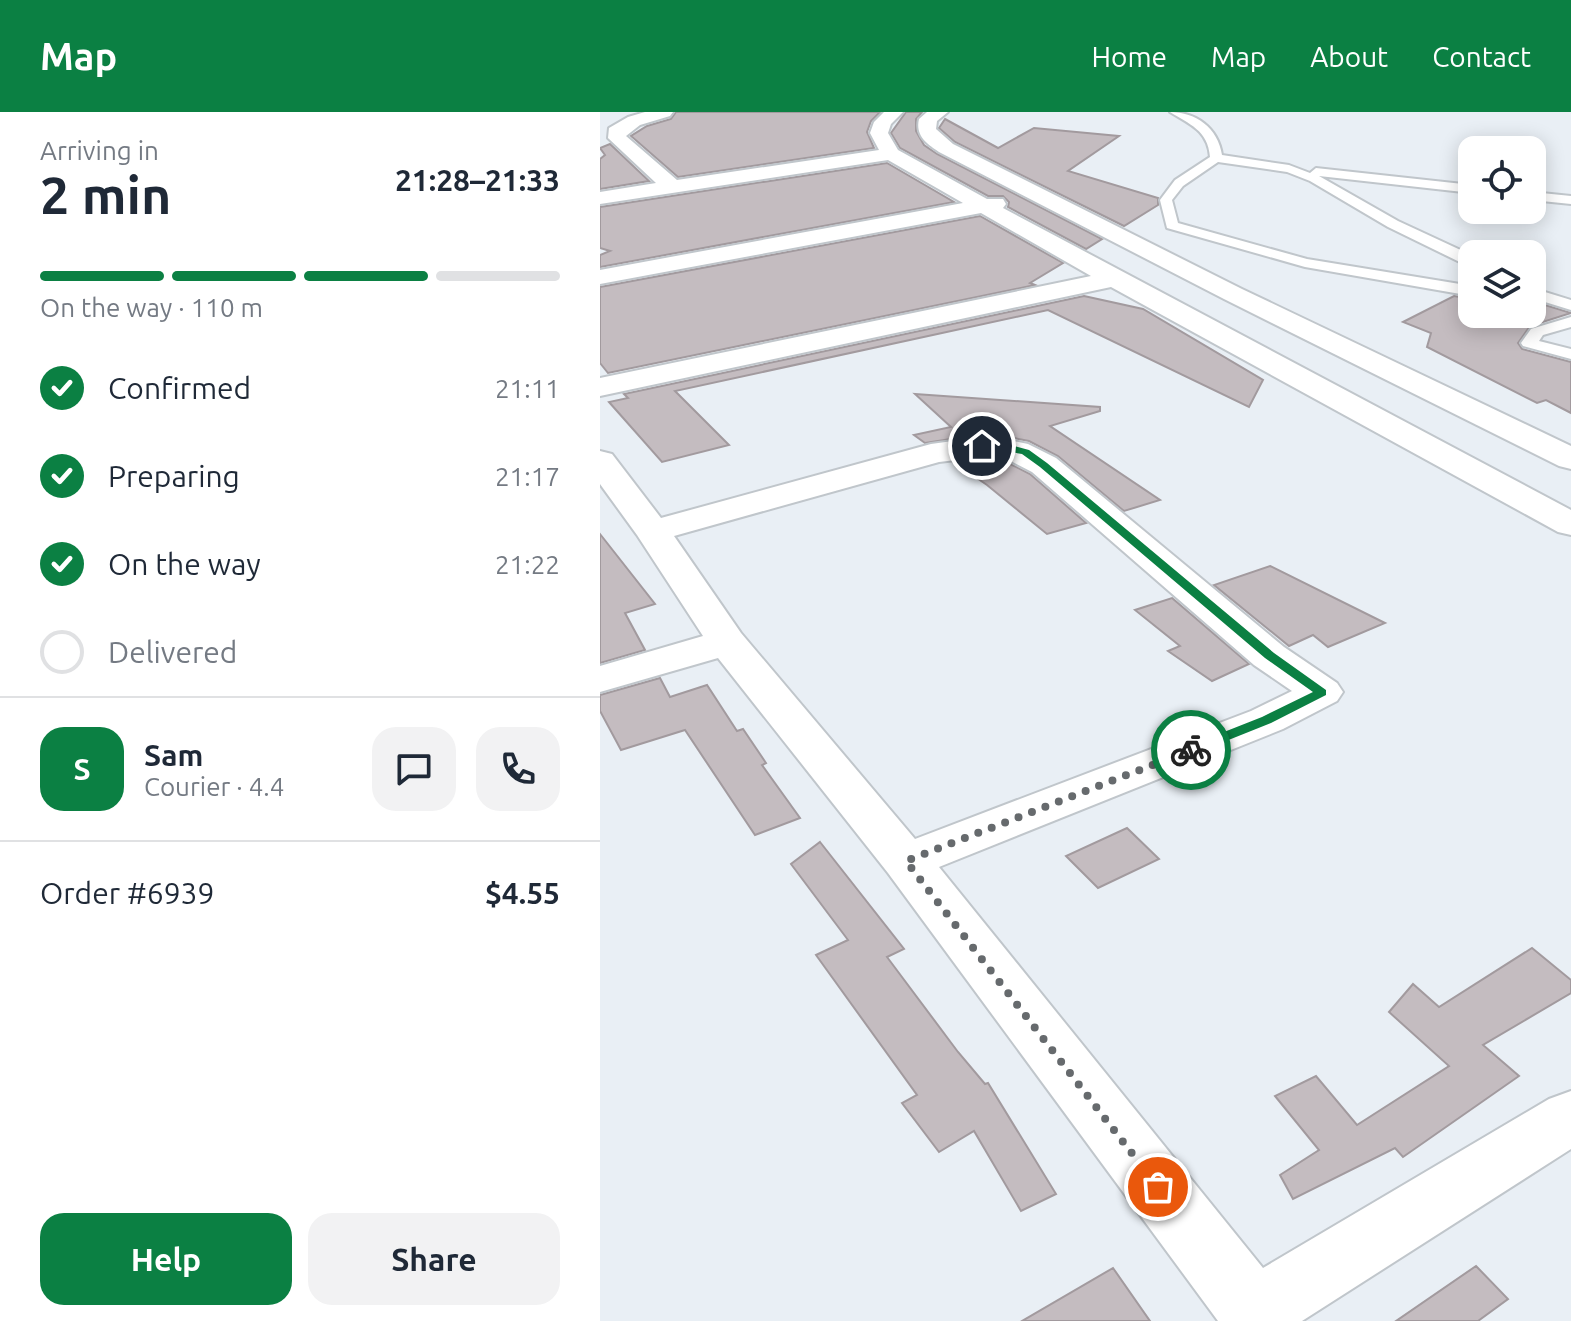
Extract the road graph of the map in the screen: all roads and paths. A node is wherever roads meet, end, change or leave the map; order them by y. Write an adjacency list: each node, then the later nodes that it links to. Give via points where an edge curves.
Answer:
1 (664, 112): 9 (street, via 616,132)
2 (894, 112): 5 (street, via 879,133)
3 (939, 112): 10 (street, via 928,119 929,137)
4 (1175, 112): 6 (lane, via 1203,124)
5 (891, 154): 9 (street); 14 (street)
6 (1216, 158): 7 (lane); 18 (lane, via 1179,183 1166,200 1172,225 1305,263)
7 (1289, 169): 8 (lane); 15 (lane)
8 (1458, 187)
9 (673, 188): 12 (street)
10 (1040, 195): 14 (street); 24 (street)
11 (1546, 197): 13 (lane)
12 (600, 198)
13 (1571, 200)
14 (983, 206): 16 (street); 17 (street)
15 (1458, 254)
16 (600, 277)
17 (1114, 279): 23 (street); 26 (street)
18 (1458, 289)
19 (1546, 298): 20 (lane)
20 (1571, 305)
21 (1571, 322): 22 (lane, via 1537,332 1529,343)
22 (1571, 354)
23 (600, 387)
24 (1571, 459)
25 (600, 461): 27 (street)
26 (1571, 524)
27 (653, 531): 28 (street); 30 (street, via 931,454 999,445 1026,452 1044,465 1269,656 1322,692 1267,720)
28 (727, 642): 29 (street); 30 (street)
29 (600, 679)
30 (906, 861): 32 (street)
31 (1571, 1117): 32 (street)
32 (1258, 1317)

